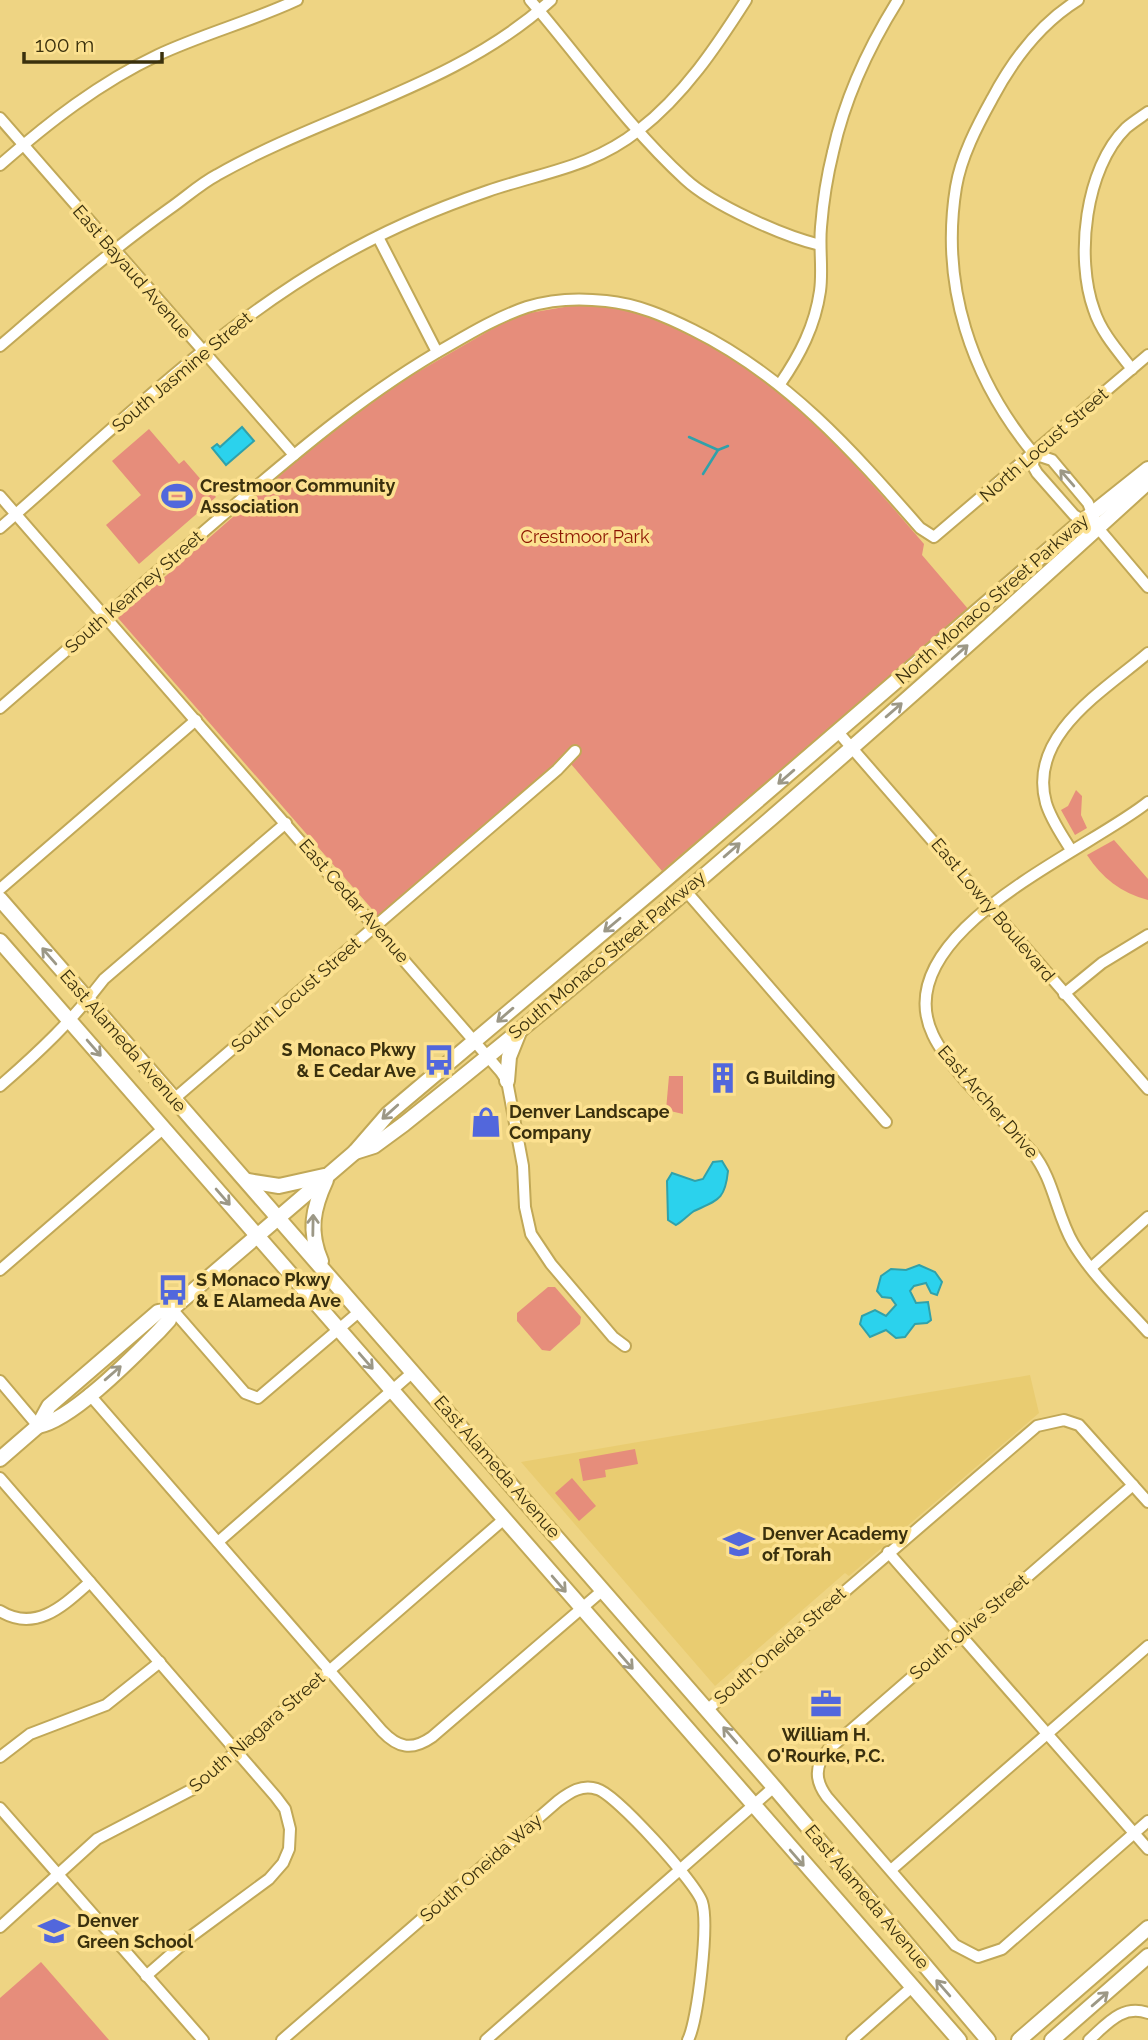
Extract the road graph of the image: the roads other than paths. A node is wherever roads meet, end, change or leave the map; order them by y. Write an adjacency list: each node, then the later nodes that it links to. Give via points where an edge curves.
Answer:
1 (297, 0): 11 (street, via 156,56 110,81)
2 (530, 0): 7 (street)
3 (551, 0): 7 (street)
4 (746, 0): 10 (street, South Jasmine Street, via 704,65)
5 (898, 0): 14 (street, via 846,100 832,153)
6 (1079, 0): 22 (street, via 1039,33 1005,74 976,128 956,185 952,268 962,323 988,388)
7 (539, 11): 10 (street); 15 (street, via 436,76 304,132 216,176)
8 (1148, 112): 20 (street, via 1126,129 1111,150 1095,180 1086,218 1085,261 1093,310)
9 (0, 118): 11 (street, East Bayaud Avenue)
10 (639, 130): 13 (street, South Jasmine Street, via 577,167 490,190); 14 (street, via 687,181 765,225)
11 (23, 145): 12 (street); 15 (street, East Bayaud Avenue)
12 (0, 165)
13 (378, 237): 17 (street); 18 (street, South Jasmine Street, via 282,292)
14 (820, 245): 21 (street, via 815,313 804,345)
15 (112, 250): 16 (street); 18 (street, East Bayaud Avenue)
16 (0, 346)
17 (437, 352): 21 (street, South Kearney Street, via 527,307 552,301 607,301 670,319 720,343); 23 (street, South Kearney Street, via 374,392)
18 (202, 353): 23 (street, East Bayaud Avenue); 27 (street, South Jasmine Street)
19 (1148, 355): 20 (street, North Locust Street)
20 (1132, 369): 22 (street, North Locust Street)
21 (780, 384): 31 (street, South Kearney Street, via 841,438 919,528)
22 (1034, 454): 28 (street, one-way to 22, via 1052,460); 28 (street, via 1035,470); 31 (street, North Locust Street)
23 (293, 455): 33 (street, South Kearney Street)
24 (1148, 469): 28 (main road, North Monaco Street Parkway)
25 (1148, 482): 30 (main road, North Monaco Street Parkway)
26 (0, 496): 27 (street, East Cedar Avenue)
27 (16, 514): 29 (street, South Jasmine Street); 33 (street, East Cedar Avenue)
28 (1087, 517): 30 (street); 37 (main road, North Monaco Street Parkway)
29 (0, 528)
30 (1098, 528): 32 (street); 38 (main road, North Monaco Street Parkway, one-way to 30)
31 (939, 536)
32 (1148, 587)
33 (106, 617): 35 (street, South Kearney Street); 36 (street, East Cedar Avenue)
34 (1148, 653): 43 (street, via 1066,724 1049,751 1043,776 1046,802)
35 (0, 708)
36 (195, 720): 41 (street, East Cedar Avenue); 45 (street)
37 (838, 732): 38 (street, East Lowry Boulevard); 42 (main road, South Monaco Street Parkway, one-way to 42)
38 (851, 747): 46 (main road, South Monaco Street Parkway, one-way to 38); 48 (street, East Lowry Boulevard)
39 (575, 751): 49 (street, South Locust Street)
40 (1148, 802): 43 (street, East Archer Drive)
41 (286, 823): 49 (street, East Cedar Avenue); 54 (street, via 104,979)
42 (730, 825): 44 (main road, South Monaco Street Parkway); 46 (main road, via 713,850 689,872)
43 (1072, 850): 48 (street, East Archer Drive, via 1028,876)
44 (664, 881): 51 (main road, via 667,890 662,898 640,917); 57 (main road, South Monaco Street Parkway, one-way to 57)
45 (0, 889)
46 (685, 890): 51 (main road, South Monaco Street Parkway); 63 (street)
47 (0, 900): 54 (main road, East Alameda Avenue, one-way to 47)
48 (990, 907): 53 (street, East Lowry Boulevard); 71 (street, East Archer Drive, via 935,963 926,993 928,1022 945,1054 1044,1168 1069,1236)
49 (376, 926): 57 (street, East Cedar Avenue); 62 (street, South Locust Street)
50 (1148, 935): 53 (street, via 1102,963)
51 (627, 940): 56 (main road, South Monaco Street Parkway)
52 (0, 941): 55 (main road, East Alameda Avenue)
53 (1065, 994): 61 (street, East Lowry Boulevard)
54 (88, 1000): 55 (street); 62 (main road, East Alameda Avenue)
55 (68, 1018): 60 (street, via 56,1038); 64 (main road, East Alameda Avenue, one-way to 64)
56 (520, 1028): 58 (main road, South Monaco Street Parkway); 59 (main road)
57 (474, 1041): 58 (street, East Cedar Avenue); 65 (main road, South Monaco Street Parkway, one-way to 65, via 388,1114)
58 (488, 1055): 59 (street, East Cedar Avenue); 65 (main road, South Monaco Street Parkway, via 387,1138)
59 (506, 1081): 78 (street, East Cedar Avenue, via 531,1234)
60 (0, 1086)
61 (1148, 1089)
62 (174, 1100): 67 (main road, East Alameda Avenue)
63 (886, 1122)
64 (164, 1128): 70 (main road, East Alameda Avenue, one-way to 70); 72 (street)
65 (355, 1152): 66 (main road, South Monaco Street Parkway)
66 (328, 1175): 67 (main road, via 282,1186); 68 (main road, South Monaco Street Parkway); 73 (main road, one-way to 66, via 314,1243 312,1225)
67 (246, 1180): 68 (main road, East Alameda Avenue)
68 (278, 1217): 70 (main road, South Monaco Street Parkway); 73 (main road, East Alameda Avenue)
69 (1148, 1217): 71 (street)
70 (257, 1236): 74 (main road, South Monaco Street Parkway); 76 (main road, East Alameda Avenue)
71 (1092, 1267): 77 (street, East Archer Drive)
72 (0, 1270)
73 (328, 1274): 75 (main road, East Alameda Avenue)
74 (172, 1309): 76 (street, via 245,1393 258,1398); 82 (main road, one-way to 74, via 159,1331); 83 (main road, via 158,1312 48,1406)
75 (360, 1311): 76 (street); 79 (main road, East Alameda Avenue)
76 (338, 1330): 81 (main road, East Alameda Avenue, one-way to 81)
77 (1148, 1332)
78 (625, 1346)
79 (413, 1372): 81 (street); 92 (main road, East Alameda Avenue)
80 (0, 1381): 83 (street)
81 (391, 1391): 88 (main road, East Alameda Avenue); 89 (street)
82 (89, 1394): 83 (main road, via 57,1421); 89 (street)
83 (38, 1426): 84 (main road)
84 (0, 1459)
85 (0, 1478): 91 (street)
86 (1133, 1485): 87 (street); 90 (street, South Oneida Street, via 1079,1425 1063,1420 1047,1423 1025,1434); 95 (street, South Olive Street)
87 (1148, 1502)
88 (503, 1520): 93 (main road, East Alameda Avenue, one-way to 93); 98 (street, South Niagara Street)
89 (218, 1542): 98 (street)
90 (888, 1552): 95 (street); 99 (street, South Oneida Street)
91 (90, 1582): 94 (street, via 45,1616 20,1618); 97 (street)
92 (603, 1590): 93 (street); 99 (main road, East Alameda Avenue)
93 (581, 1609): 98 (street, via 432,1738 413,1747 387,1737); 104 (main road, East Alameda Avenue, one-way to 104)
94 (0, 1611)
95 (960, 1634): 100 (street); 109 (street, South Olive Street, via 828,1750 818,1764 817,1777 827,1797)
96 (1148, 1646): 100 (street)
97 (160, 1662): 101 (street); 102 (street, via 106,1705 30,1734)
98 (329, 1670): 101 (street, South Niagara Street)
99 (707, 1710): 103 (main road, East Alameda Avenue, one-way to 99)
100 (1048, 1734): 107 (street); 109 (street)
101 (237, 1751): 111 (street, South Niagara Street, via 184,1795 103,1836); 115 (street, via 285,1809 290,1829 286,1857 269,1879)
102 (0, 1757)
103 (774, 1787): 104 (street); 124 (main road, East Alameda Avenue, one-way to 103)
104 (752, 1807): 110 (street); 116 (main road, East Alameda Avenue, one-way to 116)
105 (0, 1808): 111 (street)
106 (1148, 1821): 107 (street)
107 (1134, 1833): 108 (street); 109 (street, via 1002,1949 978,1957 955,1945)
108 (1148, 1849)
109 (891, 1870)
110 (680, 1871): 119 (street, South Oneida Way, via 616,1799 594,1787 576,1789); 120 (street); 121 (street, South Oneida Way, via 699,1895 704,1913 696,2015)
111 (58, 1875): 112 (street, South Niagara Street); 115 (street)
112 (0, 1927)
113 (1148, 1928): 125 (main road)
114 (1148, 1956): 126 (main road, one-way to 114)
115 (146, 1976): 118 (street)
116 (912, 1987): 122 (street); 123 (main road, East Alameda Avenue)
117 (1146, 2013): 127 (street, via 1123,2012)
118 (203, 2040)
119 (282, 2040)
120 (486, 2040)
121 (688, 2040)
122 (852, 2040)
123 (959, 2040)
124 (988, 2040)
125 (1019, 2040)
126 (1052, 2040)
127 (1089, 2040)

